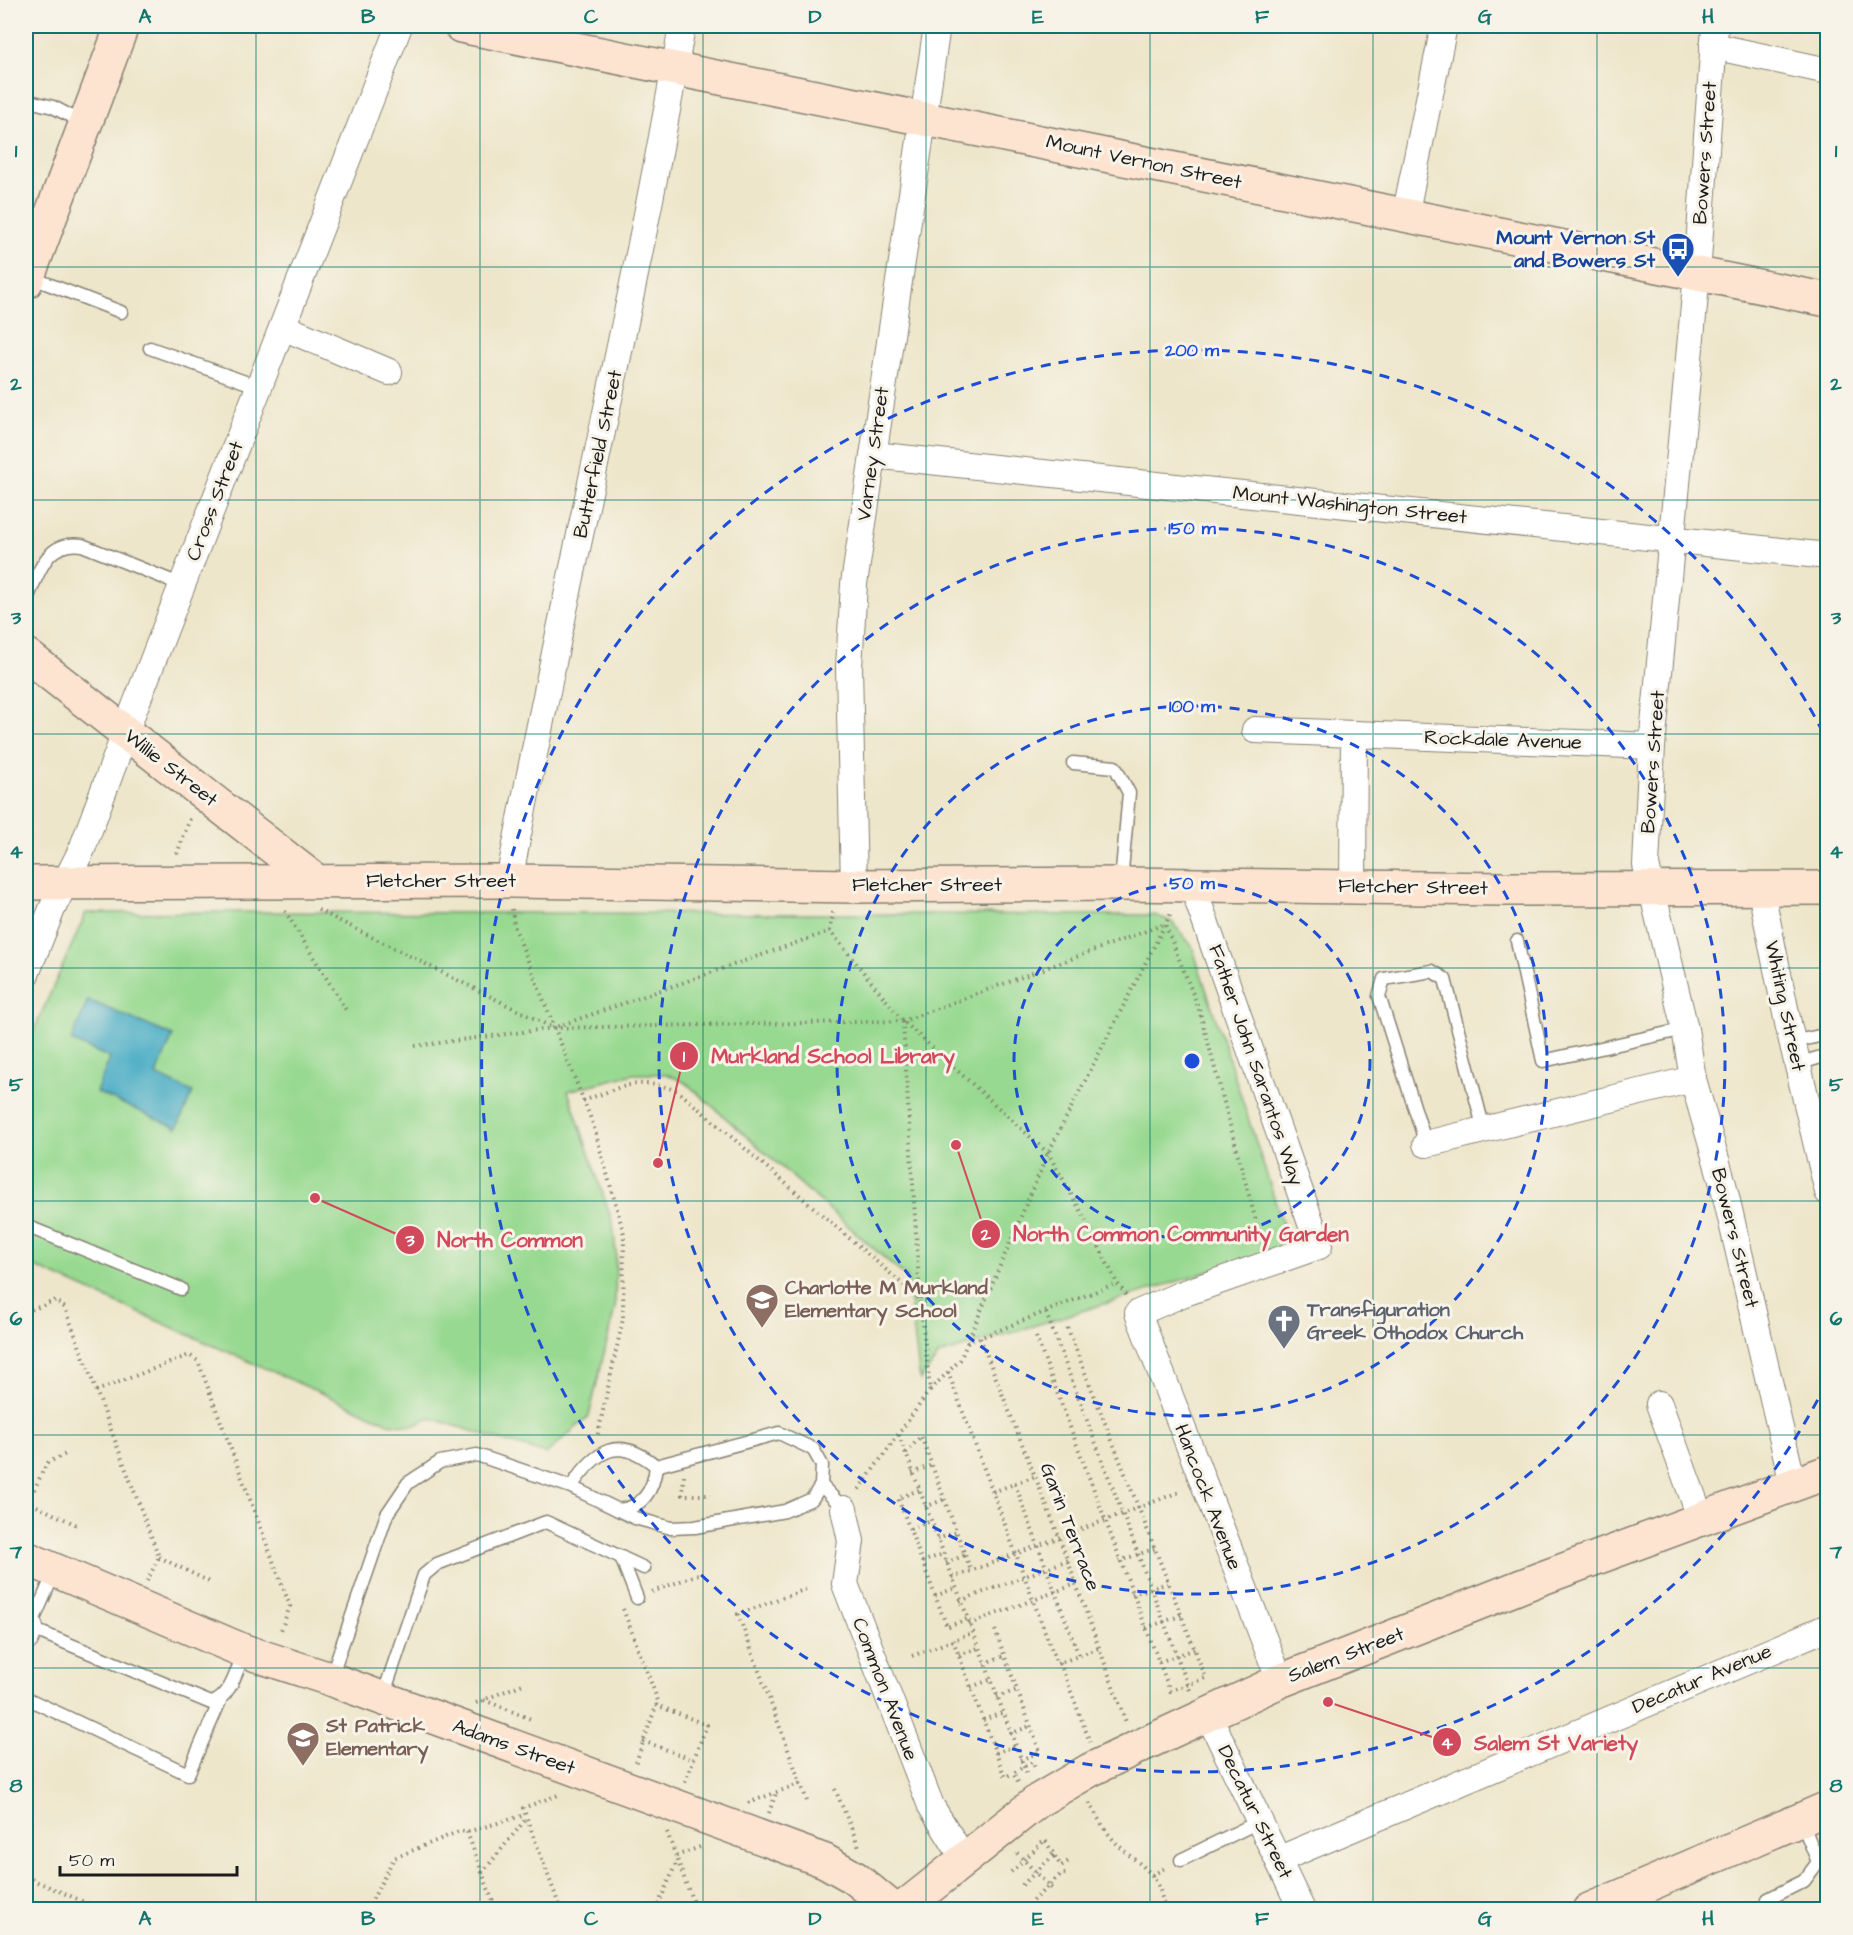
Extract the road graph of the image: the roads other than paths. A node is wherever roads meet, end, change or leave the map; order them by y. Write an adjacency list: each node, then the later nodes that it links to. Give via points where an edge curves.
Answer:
1 (122, 26): 12 (main road)
2 (399, 26): 19 (street, Cross Street)
3 (461, 26): 8 (main road, Mount Vernon Street)
4 (682, 26): 8 (street, Butterfield Street)
5 (937, 26): 11 (street, Varney Street)
6 (1444, 26): 13 (street)
7 (1714, 36): 9 (street); 15 (street, Bowers Street)
8 (675, 67): 11 (main road, Mount Vernon Street); 44 (street, Butterfield Street, via 634,286 558,636)
9 (1827, 71)
10 (26, 100): 12 (lane, via 53,107)
11 (923, 117): 13 (main road, Mount Vernon Street); 23 (street, Varney Street)
12 (85, 124): 14 (main road)
13 (1405, 216): 15 (main road, Mount Vernon Street)
14 (33, 238): 16 (main road)
15 (1697, 274): 17 (main road, Mount Vernon Street); 24 (street, Bowers Street)
16 (27, 279): 18 (lane)
17 (1827, 300)
18 (121, 312)
19 (283, 327): 21 (street); 22 (street, Cross Street)
20 (150, 348): 22 (lane)
21 (389, 372)
22 (259, 387): 26 (street, Cross Street)
23 (873, 455): 24 (street, Mount Washington Street); 38 (street, Varney Street, via 854,584 849,667)
24 (1673, 539): 25 (street, Mount Washington Street); 32 (street, Bowers Street)
25 (1827, 556)
26 (182, 585): 27 (lane, via 68,543 55,548 47,558); 30 (street, Cross Street)
27 (26, 602)
28 (26, 655): 30 (main road, Willie Street)
29 (1254, 730): 31 (street, Rockdale Avenue)
30 (125, 732): 34 (street, Cross Street, via 82,849); 43 (main road, Willie Street)
31 (1354, 734): 32 (street, Rockdale Avenue); 39 (street)
32 (1652, 746): 41 (street, Bowers Street, via 1646,865)
33 (1073, 763): 36 (lane, via 1115,767 1129,793)
34 (66, 881): 35 (main road, Fletcher Street); 43 (main road, Fletcher Street); 46 (street, Cross Street)
35 (26, 882)
36 (1121, 884): 37 (main road, Fletcher Street); 38 (main road, Fletcher Street)
37 (1192, 884): 39 (main road, Fletcher Street); 57 (street, Father John Sarantos Way, via 1319,1246)
38 (854, 886): 44 (main road, Fletcher Street)
39 (1353, 886): 41 (main road, Fletcher Street)
40 (1827, 888): 42 (main road, Fletcher Street)
41 (1652, 889): 42 (main road, Fletcher Street); 47 (street, Bowers Street)
42 (1761, 891): 49 (street, Whiting Street)
43 (315, 895): 44 (main road, Fletcher Street)
44 (511, 895)
45 (1517, 941): 47 (lane, via 1542,1061)
46 (26, 974)
47 (1685, 1029): 51 (street, Bowers Street)
48 (1827, 1037): 49 (lane, via 1824,1035)
49 (1794, 1053): 50 (lane); 54 (street, Whiting Street)
50 (1827, 1055)
51 (1693, 1079): 52 (street); 61 (street, Bowers Street, via 1723,1184)
52 (1484, 1130): 53 (street); 53 (lane, via 1445,979 1432,971 1384,979 1379,996)
53 (1426, 1144)
54 (1827, 1192)
55 (26, 1226): 56 (lane)
56 (181, 1289)
57 (1138, 1313): 76 (street, Hancock Avenue)
58 (1659, 1404): 66 (street)
59 (656, 1466): 62 (lane, via 779,1433 813,1449 822,1465); 63 (lane, via 639,1451 624,1449 600,1454); 65 (lane, via 655,1480 645,1498 631,1509)
60 (1827, 1472): 61 (main road, Salem Street)
61 (1793, 1484): 66 (main road, Salem Street)
62 (821, 1485): 64 (lane); 65 (lane, via 812,1499 785,1511 695,1527 671,1528)
63 (571, 1487): 65 (lane); 75 (lane, via 477,1455 440,1462 408,1483 387,1514)
64 (844, 1509): 83 (street, Common Avenue, via 851,1540 844,1584 931,1806)
65 (618, 1510)
66 (1701, 1519): 76 (main road, Salem Street)
67 (621, 1557): 69 (lane); 71 (lane); 78 (lane, via 546,1522 431,1567 424,1575)
68 (26, 1558): 70 (main road, Adams Street)
69 (644, 1568)
70 (55, 1571): 73 (lane); 74 (main road, Adams Street)
71 (637, 1598)
72 (1827, 1627): 84 (street, Decatur Avenue)
73 (28, 1633): 79 (lane, via 211,1703)
74 (244, 1651): 75 (main road, Adams Street); 79 (lane)
75 (330, 1679): 78 (main road, Adams Street)
76 (1280, 1681): 80 (main road, Salem Street)
77 (26, 1698): 79 (lane, via 188,1774)
78 (383, 1699): 87 (main road, Adams Street, via 825,1861 855,1878)
79 (220, 1701)
80 (1201, 1706): 82 (street, Decatur Street); 83 (main road, Salem Street, via 1062,1785)
81 (1814, 1814): 86 (lane, via 1818,1862 1804,1881); 90 (main road)
82 (1260, 1821): 84 (street, Decatur Street); 85 (lane)
83 (964, 1859): 88 (main road, Salem Street)
84 (1280, 1859): 89 (street, Decatur Street)
85 (1181, 1860)
86 (1768, 1899)
87 (894, 1910)
88 (901, 1910)
89 (1302, 1910)
90 (1589, 1910)

